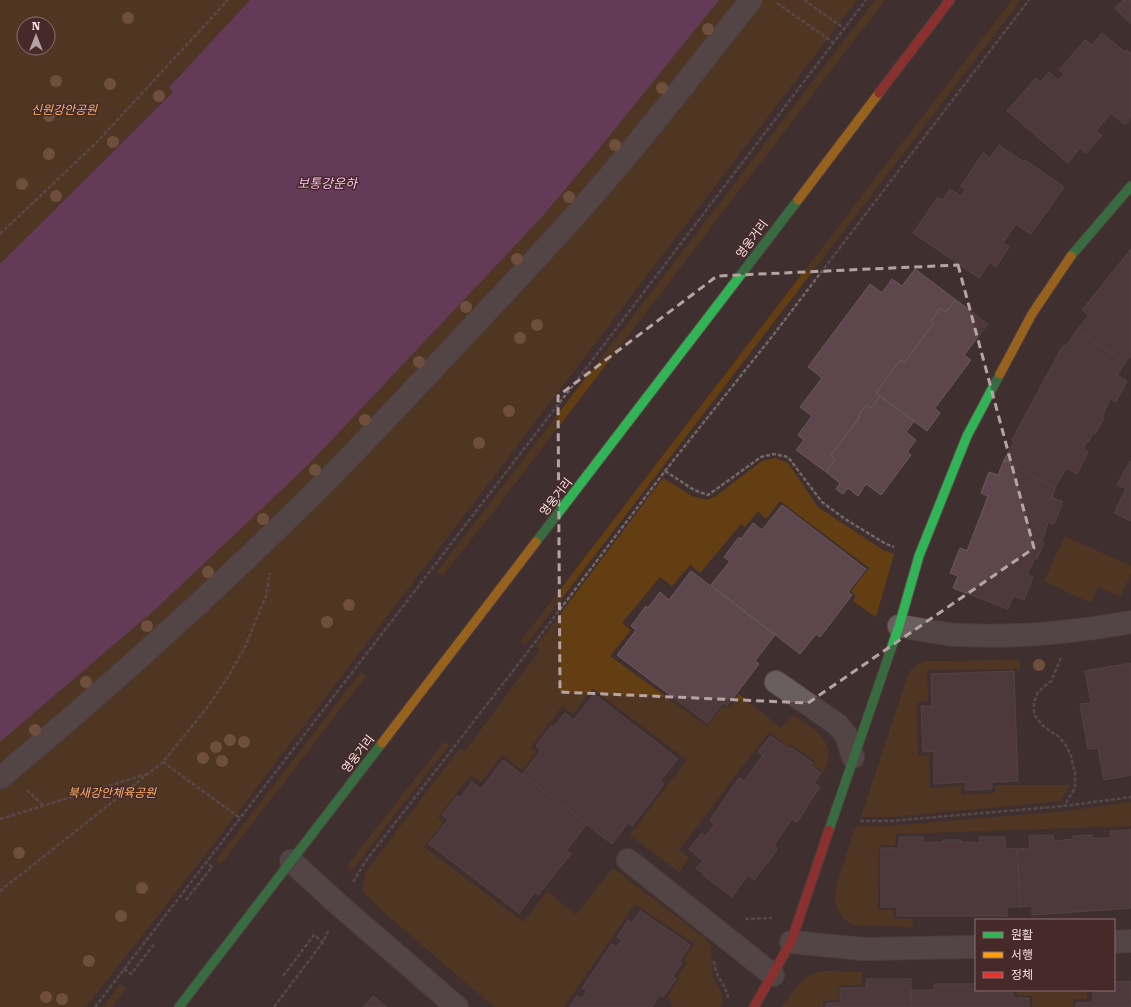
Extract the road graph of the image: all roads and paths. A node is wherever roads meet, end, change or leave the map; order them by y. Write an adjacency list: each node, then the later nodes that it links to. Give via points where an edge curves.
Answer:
1 (228, 0): 11 (path, via 96,143)
2 (751, 0): 13 (street, via 620,164 563,230 328,479)
3 (804, 0): 8 (path)
4 (866, 0): 8 (path)
5 (950, 0): 30 (main road, 영웅거리)
6 (1029, 0): 12 (path, via 774,334)
7 (782, 6): 9 (path)
8 (845, 28): 9 (path)
9 (834, 43): 25 (path)
10 (1131, 186): 14 (main road, via 1072,254 1032,314 967,436)
11 (0, 234)
12 (665, 471): 14 (path, via 694,490 708,495 761,457 774,454 788,457 822,502 886,544); 33 (path, via 365,862)
13 (272, 534): 20 (path, via 266,596 246,647 206,709); 22 (street, via 175,625)
14 (919, 556): 16 (main road)
15 (1131, 622): 17 (street)
16 (899, 626): 17 (street, via 958,635 1015,636); 19 (main road)
17 (1062, 631): 24 (path, via 1061,658 1051,681 1038,692 1034,702 1034,714 1042,725 1068,747 1071,756 1075,788)
18 (776, 682): 19 (street, via 838,725 846,735)
19 (853, 757): 38 (main road)
20 (162, 762): 21 (path); 25 (path)
21 (149, 773): 26 (path); 31 (path)
22 (0, 778)
23 (1131, 797): 24 (path)
24 (1064, 806): 27 (path, via 890,822)
25 (240, 818): 29 (path)
26 (0, 819)
27 (859, 821)
28 (628, 860): 43 (street)
29 (206, 862): 32 (path, via 212,867); 42 (path)
30 (291, 862): 33 (street); 46 (main road, 영웅거리)
31 (0, 891)
32 (186, 900)
33 (339, 905): 37 (path); 48 (street)
34 (776, 917): 35 (path, via 753,918)
35 (740, 923)
36 (1131, 941): 39 (street)
37 (323, 942): 44 (path, via 314,935); 47 (path)
38 (790, 942): 41 (street, via 863,949); 43 (main road)
39 (1115, 942)
40 (154, 943): 42 (path, via 131,974)
41 (975, 947)
42 (124, 969): 45 (path)
43 (773, 975): 49 (main road)
44 (283, 976)
45 (95, 1007)
46 (179, 1007)
47 (274, 1007)
48 (457, 1007)
49 (754, 1007)

